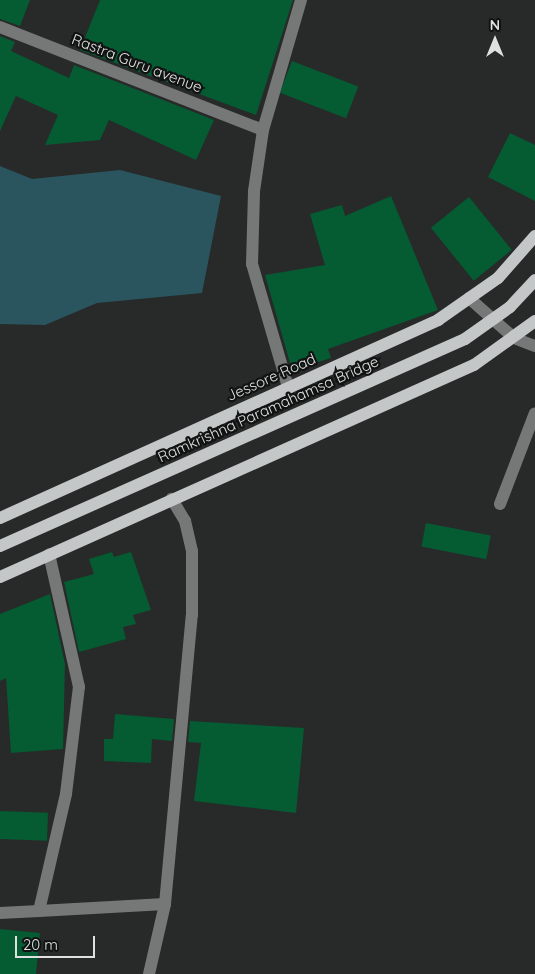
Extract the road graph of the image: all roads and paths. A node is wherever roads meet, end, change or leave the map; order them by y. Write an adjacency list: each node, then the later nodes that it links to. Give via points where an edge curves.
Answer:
1 (302, 0): 3 (street)
2 (0, 27): 3 (street, Rastra Guru avenue)
3 (263, 130): 10 (street, via 254,191 252,264)
4 (535, 236): 6 (main road, Jessore Road, via 498,278)
5 (535, 280): 15 (main road, Ramkrishna Paramahamsa Bridge, bridge, via 510,307 465,339)
6 (469, 298): 8 (street); 10 (main road, Jessore Road, via 438,320)
7 (535, 321): 8 (main road)
8 (514, 338): 9 (street); 12 (main road, via 474,364)
9 (535, 346)
10 (288, 387): 14 (main road, Jessore Road)
11 (535, 413): 13 (street)
12 (172, 499): 16 (main road); 18 (street, via 185,521 192,551 192,615)
13 (500, 504)
14 (0, 518)
15 (0, 546)
16 (49, 554): 17 (main road); 19 (street, via 79,687 66,794)
17 (0, 577)
18 (165, 904): 19 (street); 21 (street)
19 (39, 911): 20 (street)
20 (0, 913)
21 (149, 974)

